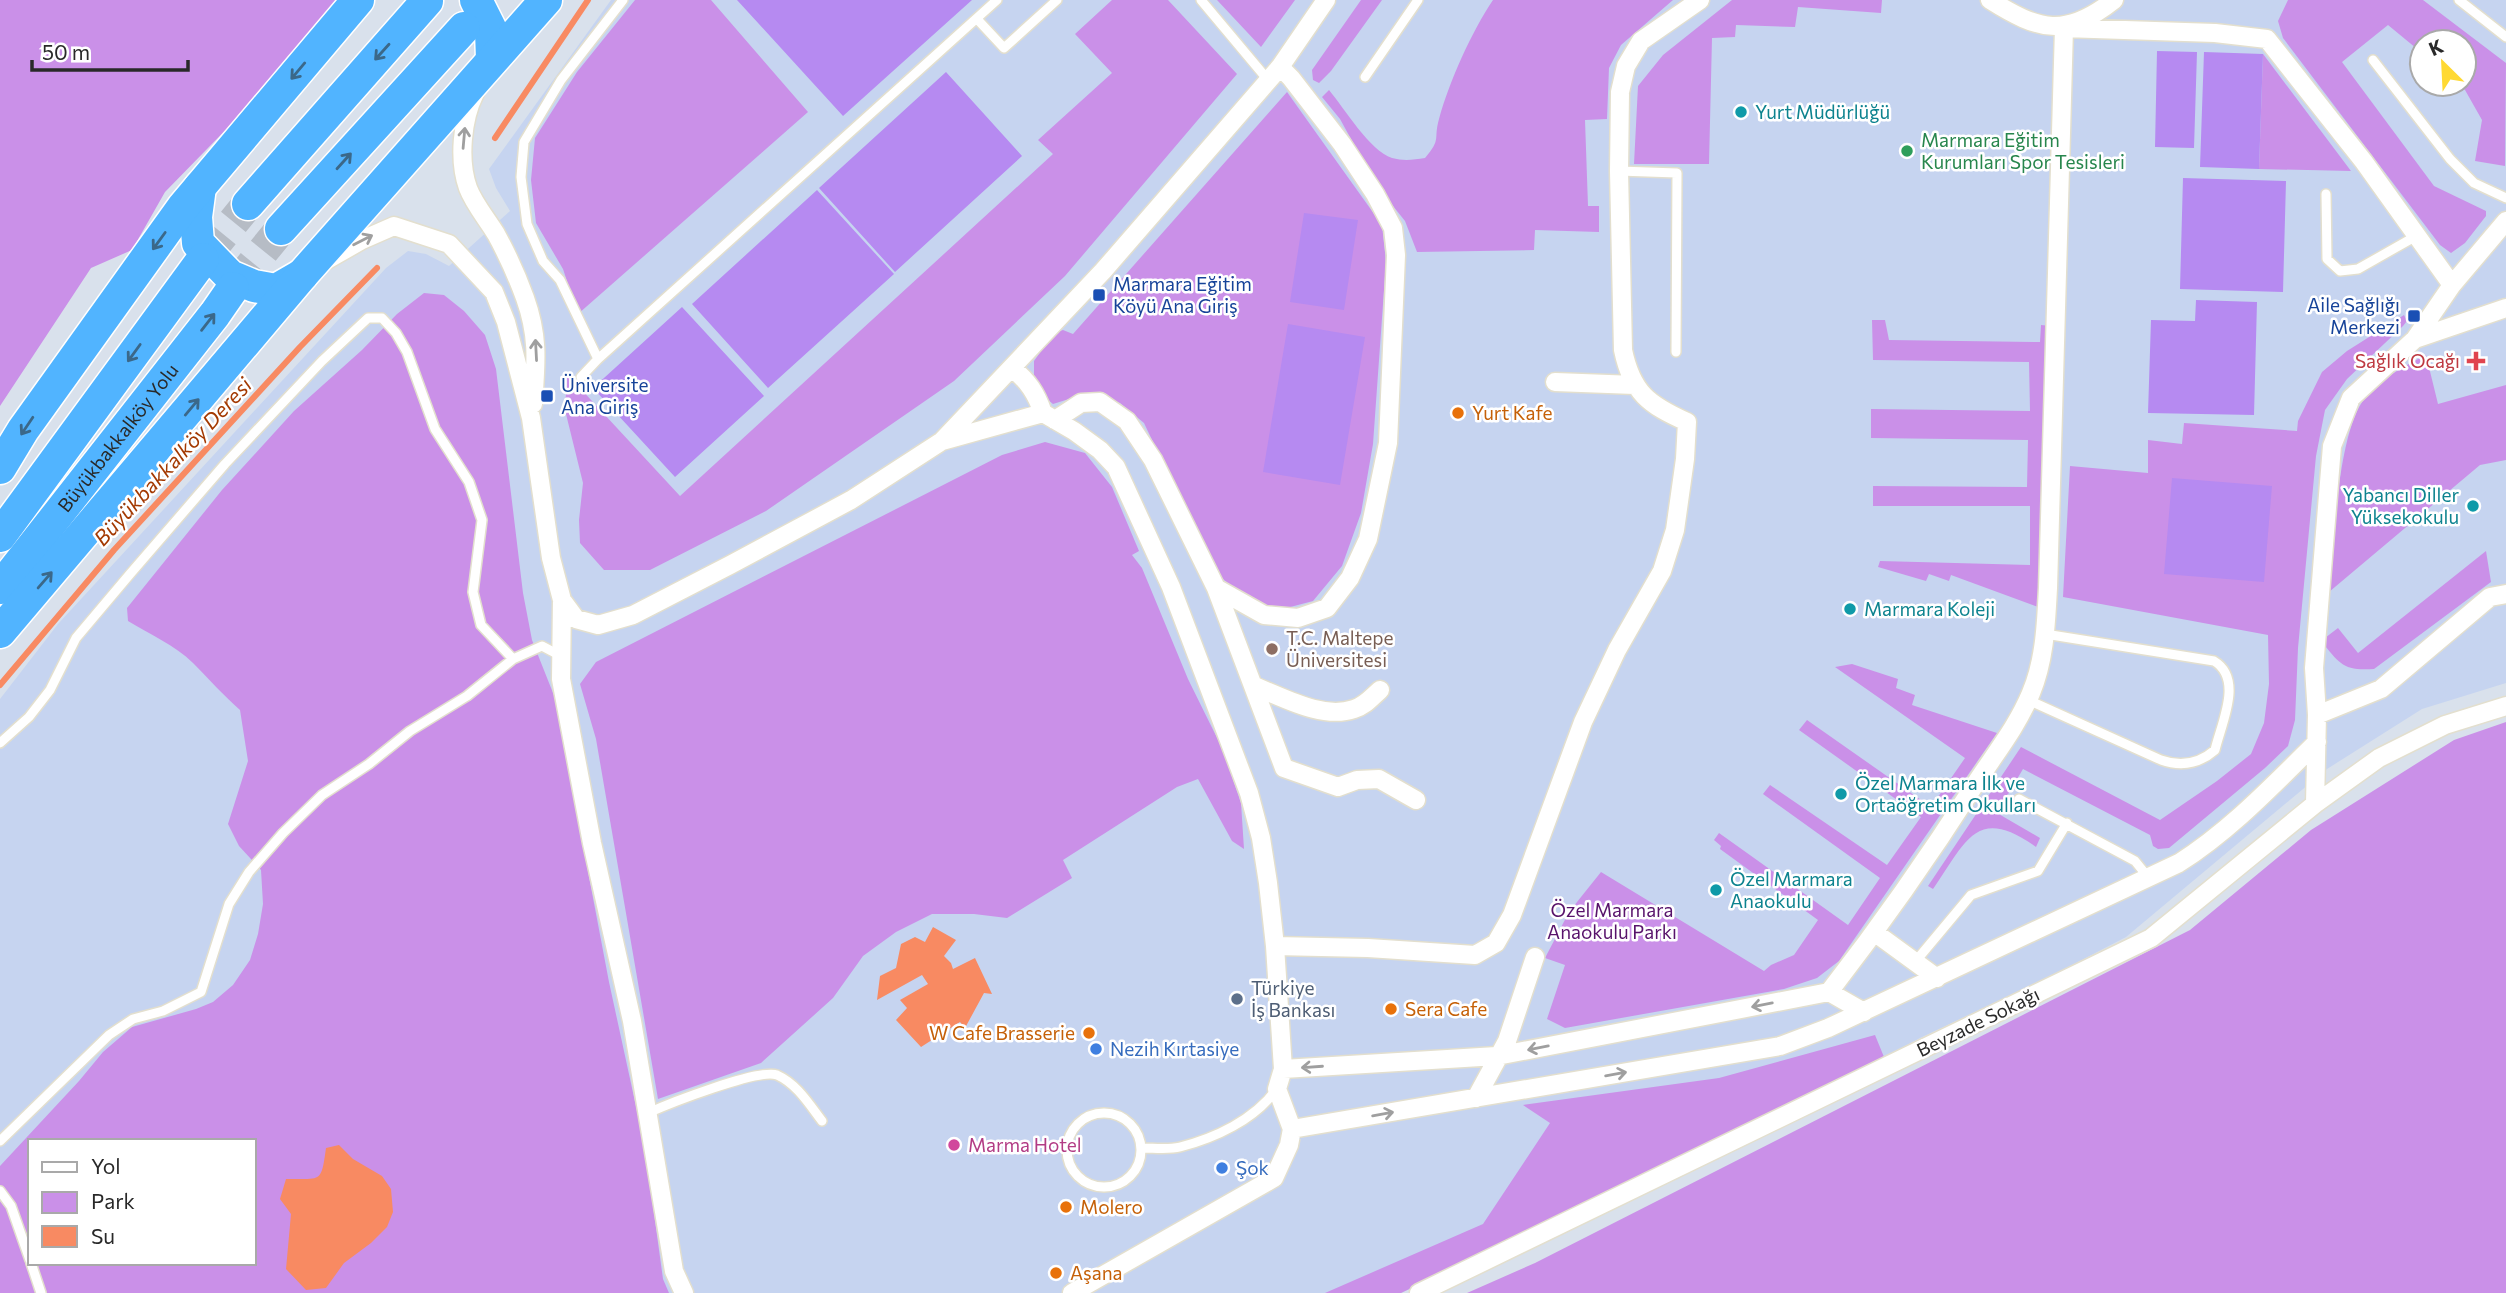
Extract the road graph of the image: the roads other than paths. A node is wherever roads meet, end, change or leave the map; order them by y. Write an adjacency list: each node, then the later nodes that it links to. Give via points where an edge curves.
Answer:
1 (358, 0): 23 (highway, one-way to 23)
2 (546, 0): 18 (highway)
3 (624, 0): 37 (lane, via 561,80 524,142 521,177 527,224)
4 (997, 0): 15 (lane)
5 (1057, 0): 15 (lane, via 1004,48)
6 (1201, 0): 20 (lane)
7 (1326, 0): 20 (street)
8 (1418, 0): 21 (lane)
9 (1700, 0): 22 (street, via 1641,41 1626,66 1620,92)
10 (1990, 0): 16 (street, via 2021,19)
11 (2115, 0): 16 (street)
12 (2459, 0): 17 (lane)
13 (427, 1): 26 (highway, one-way to 26)
14 (470, 14): 18 (highway, via 491,30); 28 (highway, one-way to 14)
15 (977, 19): 37 (lane)
16 (2064, 28): 29 (street, via 2267,38); 52 (street)
17 (2506, 37)
18 (492, 59): 31 (highway); 43 (street, one-way to 18, via 537,355 534,331 512,264 468,187 462,148 467,110)
19 (2372, 60): 25 (lane, via 2450,159 2474,183)
20 (1274, 74): 38 (street); 48 (street, via 1292,78 1342,144 1394,228 1388,443 1368,539 1350,578 1327,608 1298,618 1264,615)
21 (1365, 77)
22 (1619, 171): 36 (lane, via 1677,173); 41 (street, via 1623,350)
23 (201, 187): 31 (highway, via 198,243 230,275 275,290); 45 (highway, one-way to 45)
24 (2326, 194): 29 (lane, via 2327,259 2340,271 2358,269)
25 (2506, 198)
26 (248, 204)
27 (2506, 221): 32 (street)
28 (281, 229)
29 (2418, 235): 32 (street)
30 (203, 259): 46 (highway, Büyükbakkalköy Yolu, one-way to 46)
31 (303, 274): 43 (street, one-way to 43, via 394,226 449,244 494,292); 51 (highway, one-way to 31)
32 (2452, 285): 35 (street)
33 (233, 288): 47 (highway, Büyükbakkalköy Yolu, one-way to 33)
34 (2506, 308): 35 (street)
35 (2415, 339): 59 (street, via 2351,398 2332,446 2314,668)
36 (1676, 352)
37 (598, 359): 39 (lane)
38 (1012, 368): 42 (street, via 1027,380); 44 (street)
39 (580, 377)
40 (1555, 382): 41 (street)
41 (1635, 386): 68 (street, via 1657,408 1687,422 1675,530 1662,571 1583,722 1512,915 1496,943 1475,955)
42 (1049, 416): 44 (street); 48 (street, via 1080,403 1100,402 1127,421 1153,460); 68 (street, via 1100,450 1116,467 1171,587 1249,793 1263,850)
43 (531, 418): 50 (street, via 551,558)
44 (942, 441): 50 (street, via 851,500 633,615 598,625 576,619)
45 (0, 468)
46 (0, 536)
47 (0, 588)
48 (1216, 588): 55 (street)
49 (2506, 594): 59 (street, via 2490,597 2381,689)
50 (562, 600): 53 (street)
51 (0, 632)
52 (2045, 634): 57 (street); 57 (lane, via 2214,661 2228,676 2229,696 2215,750 2199,761 2180,765)
53 (561, 656): 54 (lane, via 542,646); 78 (street, via 579,775)
54 (513, 659): 61 (lane, via 481,625 473,592 482,520 469,482 435,429 396,333 382,318 368,318 225,464 76,638 50,690 29,718); 81 (lane, via 467,696 321,795 249,872 229,904 201,992 134,1019 109,1035)
55 (1254, 686): 56 (street, via 1334,712 1354,709); 63 (street, via 1284,768 1338,787 1379,779)
56 (1380, 690)
57 (2028, 700): 67 (street)
58 (2506, 706): 64 (street, Beyzade Sokağı, via 2445,725 2390,752)
59 (2317, 715): 60 (street)
60 (2317, 742): 64 (street); 66 (street, via 2203,847)
61 (0, 743)
62 (2019, 799): 65 (lane)
63 (1416, 800)
64 (2315, 804): 89 (street, Beyzade Sokağı, via 2151,938)
65 (2067, 823): 66 (lane, via 2134,861); 70 (lane, via 2038,871 1971,895)
66 (2149, 877): 71 (street)
67 (1874, 932): 70 (street); 72 (street)
68 (1275, 946): 75 (street)
69 (1535, 957): 74 (street, via 1517,1016)
70 (1915, 962): 71 (street)
71 (1937, 978): 73 (street)
72 (1829, 992): 73 (street); 74 (street, one-way to 74)
73 (1864, 1012): 77 (street, one-way to 73, via 1780,1046)
74 (1497, 1056): 75 (street, one-way to 75); 77 (street)
75 (1283, 1069): 76 (street)
76 (1277, 1089): 80 (street); 82 (lane, via 1249,1118 1208,1137 1178,1148)
77 (1476, 1098): 80 (street, one-way to 77)
78 (648, 1113): 79 (lane, via 740,1080 774,1073 793,1084); 87 (street, via 674,1271)
79 (822, 1121)
80 (1292, 1129): 88 (street, via 1274,1178)
81 (0, 1142)
82 (1142, 1148): 82 (lane, via 1134,1127 1107,1113 1078,1123 1067,1150 1079,1178 1098,1188 1110,1188 1137,1170)
83 (0, 1191): 84 (lane, via 11,1206)
84 (28, 1256)
85 (31, 1265): 86 (lane)
86 (41, 1293)
87 (684, 1293)
88 (1072, 1293)
89 (1419, 1293)

